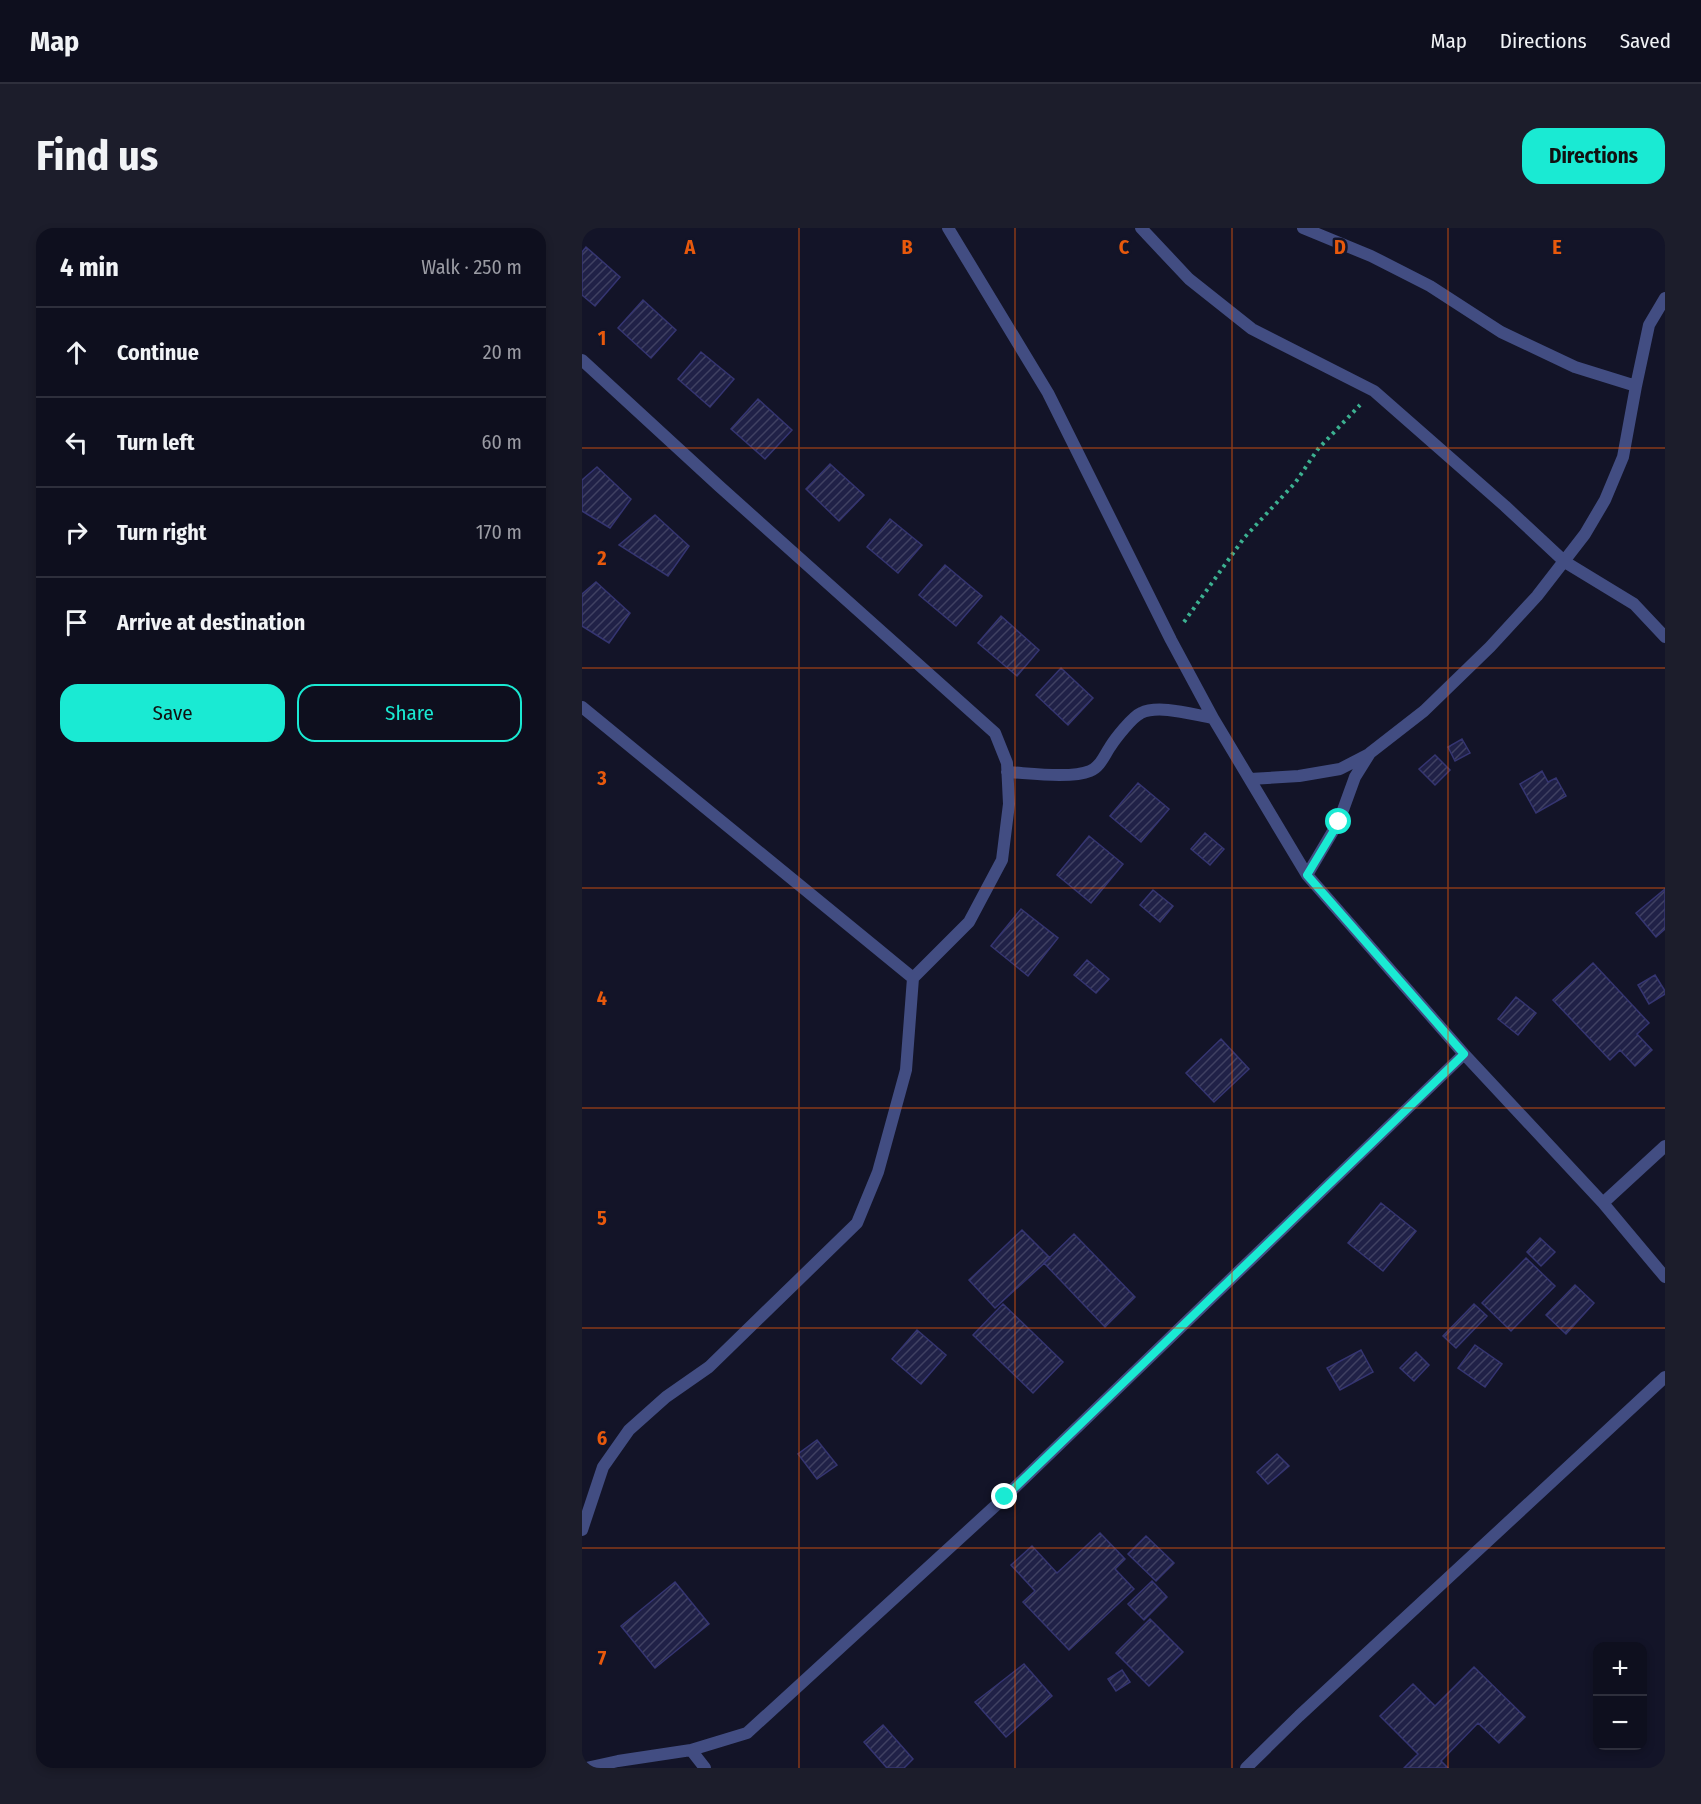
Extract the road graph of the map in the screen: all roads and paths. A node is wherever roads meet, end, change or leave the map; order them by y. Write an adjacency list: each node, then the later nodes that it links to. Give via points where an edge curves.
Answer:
1 (948, 228): 10 (street, via 1048,393)
2 (1141, 228): 7 (street, via 1189,279 1252,329)
3 (1303, 228): 6 (street, via 1430,286 1501,332 1575,367)
4 (1665, 298): 6 (street, via 1649,325)
5 (582, 360): 14 (street, via 995,733)
6 (1636, 386): 8 (street, via 1623,457 1605,500)
7 (1374, 391): 8 (street); 10 (path, via 1318,449 1295,483 1244,538)
8 (1565, 561): 9 (street, via 1634,604); 13 (street, via 1490,647 1424,711)
9 (1665, 637)
10 (1171, 640): 12 (street)
11 (582, 707): 17 (street)
12 (1213, 718): 14 (street, via 1171,710 1140,713 1089,771 1075,775); 15 (street)
13 (1370, 753): 15 (street, via 1340,769); 16 (street, via 1355,777 1339,822)
14 (1007, 772): 17 (street, via 1009,804 1002,860 969,922)
15 (1250, 778): 16 (street)
16 (1307, 875): 18 (street)
17 (913, 978): 23 (street, via 906,1070 878,1172 857,1223 709,1367 666,1397 629,1430 603,1467)
18 (1464, 1054): 20 (street); 24 (street, via 1005,1497 747,1732)
19 (1665, 1146): 20 (street)
20 (1603, 1203): 21 (street)
21 (1665, 1276)
22 (1665, 1377): 27 (street)
23 (582, 1530)
24 (692, 1750): 25 (street); 26 (street)
25 (586, 1768)
26 (705, 1768)
27 (1246, 1768)

